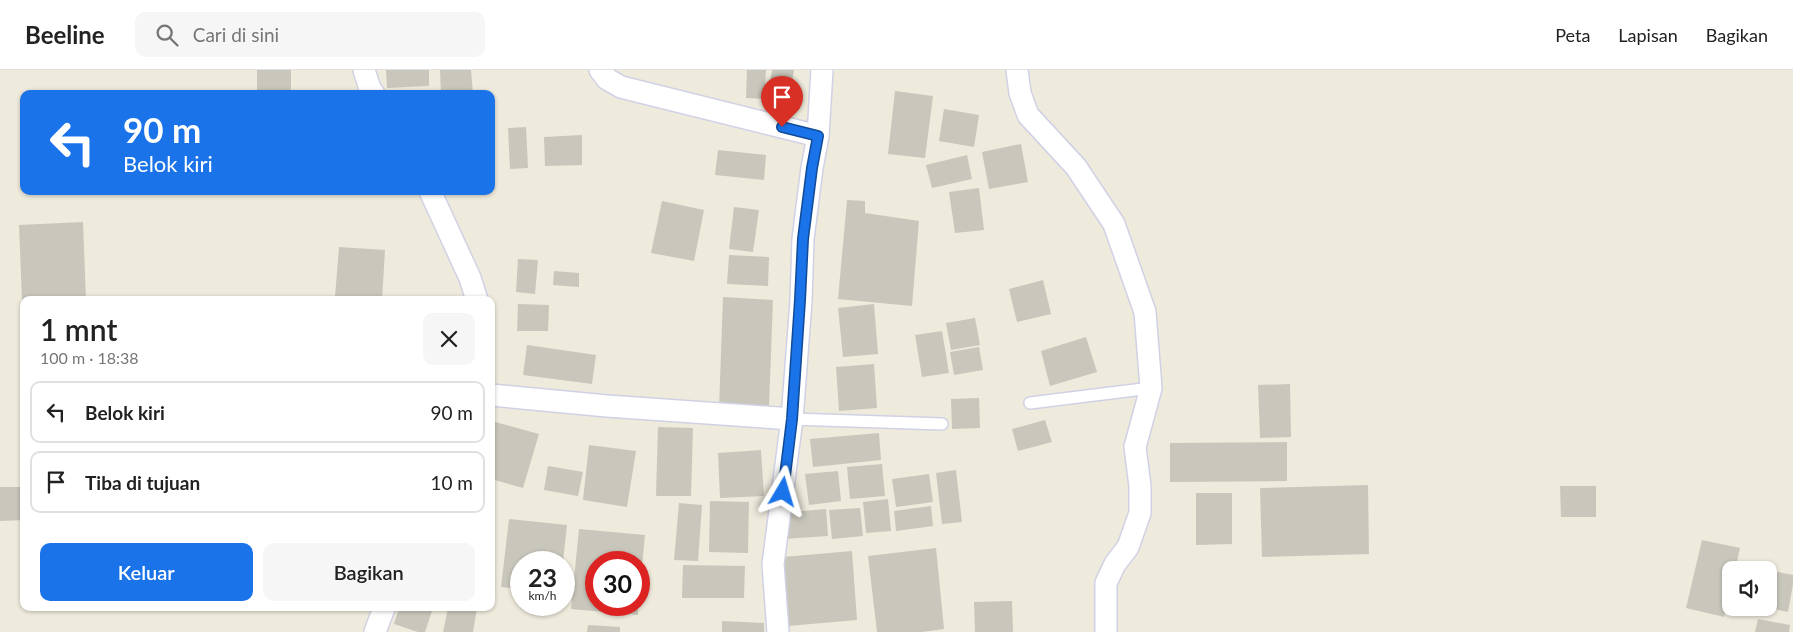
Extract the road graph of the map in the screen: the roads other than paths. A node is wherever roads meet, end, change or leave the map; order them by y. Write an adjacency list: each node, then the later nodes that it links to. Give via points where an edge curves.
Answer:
1 (364, 70): 5 (street)
2 (600, 70): 6 (street, via 607,79 621,87)
3 (822, 70): 6 (street)
4 (1016, 70): 9 (street, via 1028,115 1076,167 1114,224 1145,312)
5 (371, 90)
6 (818, 136): 12 (street, via 803,239)
7 (432, 195): 8 (street)
8 (476, 296)
9 (1151, 388): 11 (lane); 17 (street, via 1135,447 1140,513 1128,546 1106,583)
10 (495, 395): 12 (street)
11 (1030, 403)
12 (792, 419): 13 (lane); 16 (street, via 773,564)
13 (942, 424)
14 (383, 611): 15 (street)
15 (375, 632)
16 (778, 632)
17 (1106, 632)

